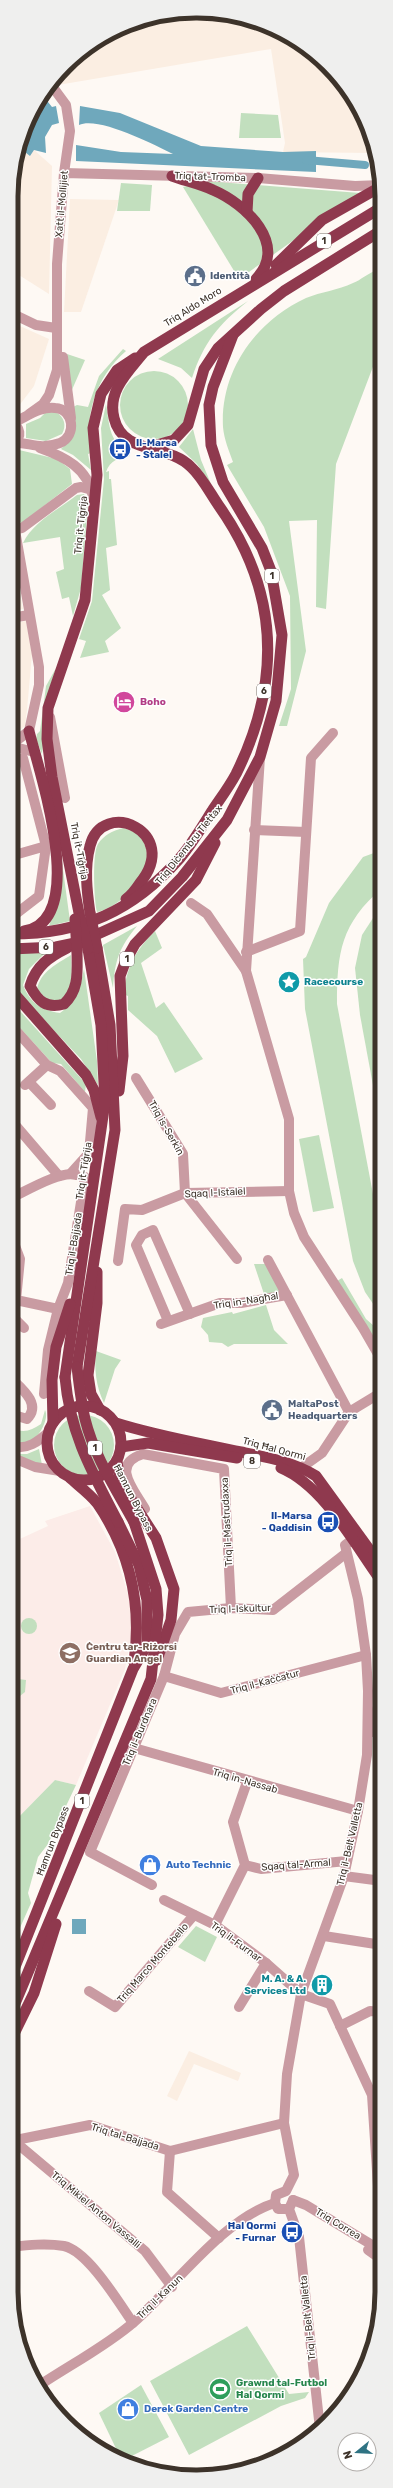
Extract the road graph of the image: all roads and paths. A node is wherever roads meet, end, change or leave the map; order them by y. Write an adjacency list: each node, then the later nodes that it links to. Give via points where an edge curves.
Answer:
1 (54, 89): 2 (street, Xatt il-Mollijiet, via 66,105 70,131)
2 (64, 173): 3 (street, Triq tat-Tromba); 13 (street, Xatt il-Mollijiet, via 57,264)
3 (172, 176): 4 (street, Triq tat-Tromba); 8 (highway, via 214,190)
4 (258, 178): 5 (street, Triq tat-Tromba); 8 (highway, via 248,194)
5 (375, 185)
6 (375, 189): 10 (highway, via 322,220)
7 (375, 211): 10 (highway, Triq Aldo Moro / 1)
8 (247, 212): 11 (highway, via 266,239 268,260 260,275)
9 (375, 234): 14 (highway, 1, via 284,291)
10 (266, 276): 11 (highway, Triq Aldo Moro / 1)
11 (245, 290): 15 (highway, Triq Aldo Moro / 1)
12 (18, 316): 13 (street, via 36,325)
13 (56, 328): 16 (street, via 57,370 54,384 43,404); 18 (street, via 62,352)
14 (233, 335): 21 (highway, via 218,348 204,370 188,425 174,440); 34 (highway, Triq Diċembru Tlettax / 1, via 213,387 210,405 211,445 223,482 262,548 271,571 282,636 276,701)
15 (144, 352): 21 (highway, Triq Aldo Moro / 1, via 119,384 112,400 114,419 122,435 128,441); 23 (highway, Triq it-Tiġrija / 1, via 117,370 101,394 93,428 97,475)
16 (30, 414): 17 (street); 18 (street, via 54,407 64,411)
17 (18, 420)
18 (71, 420): 20 (street, via 70,432 63,441)
19 (18, 444): 20 (street)
20 (40, 448): 22 (street, via 77,466 90,482)
21 (148, 448): 44 (highway, Triq Diċembru Tlettax / 6, via 174,455 192,467 240,539 257,577 263,599 268,646 266,672 257,720 235,776 184,854 149,889)
22 (92, 490): 23 (street); 24 (street, via 76,488)
23 (95, 507): 28 (highway, Triq it-Tiġrija / 1, via 85,600)
24 (18, 529)
25 (18, 577): 26 (street)
26 (29, 615): 27 (street); 29 (street, via 39,668 39,685)
27 (18, 617)
28 (48, 708): 36 (street); 47 (highway, Triq it-Tiġrija / 1, bridge, via 47,739 52,776 77,918)
29 (29, 731): 31 (street); 33 (highway)
30 (333, 732): 39 (street, via 311,758)
31 (18, 740)
32 (18, 748): 33 (street)
33 (34, 752): 45 (highway, via 57,851 56,892 50,916 32,930)
34 (260, 757): 37 (highway, Triq Diċembru Tlettax / 1); 38 (street)
35 (23, 758): 40 (street)
36 (66, 798)
37 (227, 820): 47 (highway, Triq Diċembru Tlettax / 6, via 182,877 149,911); 58 (highway, 1, via 196,880 135,944 120,976 123,1056)
38 (254, 830): 39 (street); 49 (street)
39 (306, 832): 49 (street, via 300,931)
40 (46, 846): 41 (street); 43 (street, via 39,896)
41 (18, 854)
42 (191, 903): 50 (street, via 207,914)
43 (18, 912)
44 (94, 916): 44 (highway, Triq it-Tiġrija, via 129,896 150,868 153,850 150,841 144,832 133,825 117,822 110,824 94,837 90,846 87,891); 46 (highway, Triq Diċembru Tlettax / 6, via 66,930 43,934); 47 (highway, Triq it-Tiġrija, bridge)
45 (18, 932)
46 (18, 933)
47 (86, 947): 47 (highway, via 47,960 34,974 30,986 36,999 46,1005 56,1006 64,1004 70,998); 48 (highway, Triq Diċembru Tlettax / 6); 56 (highway, Triq it-Tiġrija / 1, via 101,1025 105,1102); 58 (highway, Triq it-Tiġrija, via 110,1025)
48 (18, 949)
49 (246, 952): 50 (street)
50 (246, 971): 62 (street, via 289,1119)
51 (18, 998): 56 (highway, via 86,1074 94,1090)
52 (18, 1033): 53 (street)
53 (47, 1065): 55 (street, via 27,1084); 59 (street, via 60,1071 93,1108 89,1153)
54 (136, 1078): 63 (street, Triq is-Serkin, via 183,1154)
55 (51, 1105)
56 (103, 1127): 61 (highway, Triq it-Tiġrija / 1)
57 (18, 1128): 60 (street)
58 (115, 1130): 65 (highway, Triq it-Tiġrija / 1)
59 (70, 1173): 60 (street); 61 (street)
60 (59, 1176): 64 (street)
61 (90, 1179): 71 (highway, Triq it-Tiġrija / 1); 74 (street, Triq il-Bajjada, via 68,1284)
62 (289, 1191): 63 (street, Sqaq l-Istalel); 78 (street, via 304,1238)
63 (185, 1193): 67 (street); 69 (street, Sqaq l-Istalel, via 142,1210 125,1209)
64 (18, 1195)
65 (97, 1247): 79 (highway, Triq it-Tiġrija / 1, via 82,1322); 84 (highway, via 97,1303 88,1375 91,1394)
66 (18, 1254): 70 (street)
67 (237, 1259)
68 (268, 1260): 72 (street)
69 (118, 1262)
70 (18, 1274)
71 (77, 1288): 80 (highway, Triq it-Tiġrija / 1); 88 (highway, via 56,1347)
72 (287, 1295): 75 (street, Triq in-Nagħal, via 241,1303 220,1303); 85 (street)
73 (18, 1304): 74 (street)
74 (58, 1308): 82 (street, Triq il-Bajjada, via 48,1350)
75 (190, 1314): 75 (street, Triq in-Nagħal, via 163,1320 136,1245 142,1235 153,1230)
76 (18, 1322): 77 (street)
77 (24, 1328)
78 (375, 1349)
79 (77, 1367): 103 (highway, Ħamrun Bypass / 1, bridge, via 90,1437 134,1522 156,1589 158,1615)
80 (65, 1377): 104 (highway, Ħamrun Bypass / 1, bridge, via 67,1402 79,1444 139,1565 148,1600 147,1645)
81 (18, 1385): 86 (street, via 29,1396 33,1407 27,1419)
82 (44, 1394)
83 (375, 1396): 85 (street)
84 (100, 1410): 87 (highway, 8); 88 (highway, 8, via 87,1406 72,1408 60,1416)
85 (349, 1412): 93 (street, via 322,1453)
86 (18, 1416)
87 (116, 1423): 90 (highway, via 121,1435); 93 (highway, Triq Ħal Qormi / 8, via 149,1434 271,1458)
88 (51, 1427): 89 (street, via 39,1441 28,1446); 94 (highway, via 49,1455)
89 (18, 1446)
90 (121, 1447): 92 (highway); 96 (highway, Triq Ħal Qormi / 8, via 148,1443 264,1463 294,1473 315,1491)
91 (18, 1460): 94 (street)
92 (117, 1462): 94 (highway, via 102,1476 93,1480 82,1480); 103 (highway, Ħamrun Bypass, via 120,1482 156,1538 174,1589 172,1620 162,1652)
93 (300, 1468): 98 (highway, Triq Ħal Qormi / 8, via 316,1476)
94 (65, 1474): 104 (highway, Ħamrun Bypass, via 96,1502 129,1568 136,1600 137,1640)
95 (145, 1509): 100 (street, Triq il-Mastrudaxxa, via 126,1476 126,1467 136,1456 143,1454 224,1468)
96 (352, 1540): 97 (street, via 345,1546); 99 (highway, Triq Ħal Qormi / 8)
97 (346, 1554): 100 (street, Triq l-Iskultur, via 273,1610); 102 (street, Triq il-Belt Valletta, via 358,1599)
98 (375, 1557)
99 (375, 1572)
100 (231, 1608): 101 (street, Triq l-Iskultur)
101 (188, 1612): 105 (street, Triq il-Burdnara, via 175,1634)
102 (366, 1655): 105 (street, Triq il-Kaċċatur, via 221,1693); 108 (street, Triq il-Belt Valletta)
103 (154, 1665): 113 (highway, Ħamrun Bypass / 1, via 151,1679)
104 (133, 1669): 120 (highway, Ħamrun Bypass / 1)
105 (164, 1676): 107 (street, Triq il-Burdnara)
106 (375, 1717): 108 (street)
107 (134, 1748): 109 (street, Triq in-Nassab); 116 (street, Triq il-Burdnara, via 90,1852)
108 (366, 1755): 110 (street, Triq il-Belt Valletta)
109 (247, 1782): 110 (street, Triq in-Nassab); 112 (street, via 233,1822)
110 (358, 1812): 111 (street, Triq il-Belt Valletta)
111 (347, 1861): 112 (street, Sqaq tal-Armal, via 261,1868); 114 (street, Triq il-Belt Valletta)
112 (245, 1865): 119 (street)
113 (72, 1870): 128 (highway, 1); 131 (highway, via 34,1992)
114 (344, 1876): 115 (street); 121 (street, Triq il-Belt Valletta)
115 (375, 1880)
116 (152, 1885)
117 (164, 1900): 118 (street, Triq il-Furnar)
118 (194, 1915): 119 (street, Triq il-Furnar); 126 (street, Triq Marco Montebello, via 115,2007)
119 (215, 1924): 124 (street, Triq il-Furnar)
120 (31, 1932): 123 (highway, 1); 125 (highway, via 24,1967)
121 (324, 1936): 122 (street); 127 (street, Triq il-Belt Valletta)
122 (375, 1944)
123 (18, 1961)
124 (266, 1963): 127 (street, Triq il-Furnar); 129 (street)
125 (18, 1982)
126 (89, 1991)
127 (301, 1994): 132 (street, via 330,2004); 133 (street, Triq il-Belt Valletta, via 288,2070)
128 (18, 1997)
129 (239, 2007)
130 (375, 2011): 132 (street, via 370,2011)
131 (18, 2025)
132 (340, 2026): 135 (street, via 372,2095)
133 (284, 2123): 137 (street, Triq tal-Bajjada); 138 (street, Triq il-Belt Valletta, via 294,2176)
134 (18, 2140): 137 (street, Triq tal-Bajjada, via 90,2125)
135 (375, 2141)
136 (18, 2146): 146 (street, Triq Mikiel Anton Vassalli, via 145,2251)
137 (170, 2151): 141 (street, via 166,2192)
138 (286, 2191): 139 (street, Triq il-Belt Valletta, via 276,2195); 140 (street, Triq il-Belt Valletta)
139 (275, 2203): 140 (street, via 278,2209); 141 (street, Triq il-Kanun, via 258,2208)
140 (291, 2204): 142 (street, Triq Correa); 149 (street, Triq il-Belt Valletta, via 299,2237)
141 (219, 2238): 146 (street, Triq il-Kanun)
142 (362, 2238): 144 (street, Triq Correa); 145 (street, via 368,2250)
143 (18, 2246): 147 (street, via 36,2244 65,2246 91,2264)
144 (375, 2246)
145 (375, 2255)
146 (172, 2287): 147 (street, Triq il-Kanun)
147 (133, 2323): 148 (street, Triq il-Kanun)
148 (43, 2383)
149 (319, 2421)

